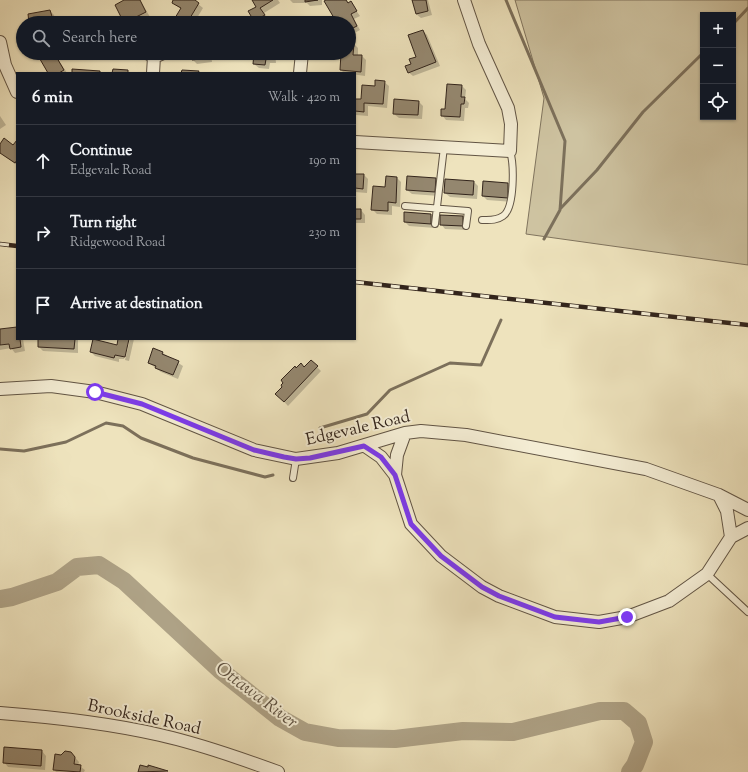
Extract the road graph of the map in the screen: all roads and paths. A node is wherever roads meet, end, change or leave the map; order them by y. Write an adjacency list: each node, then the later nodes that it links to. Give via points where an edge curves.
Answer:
1 (464, 0): 10 (street, via 479,44 508,108 511,124)
2 (0, 42): 7 (street, via 5,65)
3 (154, 60): 5 (street)
4 (301, 60): 6 (street)
5 (153, 72)
6 (300, 72)
7 (16, 90)
8 (356, 142): 9 (street)
9 (444, 147): 10 (street); 12 (lane)
10 (510, 151): 13 (lane, via 512,198 509,207 504,216 496,220)
11 (405, 206): 12 (lane)
12 (436, 208): 14 (lane); 15 (lane, via 468,211)
13 (482, 220)
14 (435, 224)
15 (466, 226)
16 (0, 390): 19 (street, Edgevale Road, via 51,386 95,392 142,404 254,450)
17 (405, 433): 18 (street, Edgevale Road); 20 (street, via 397,455); 22 (street, Edgevale Road, via 421,431 466,435 646,469)
18 (364, 446): 19 (street, Edgevale Road); 20 (street, via 381,457)
19 (296, 459): 21 (lane)
20 (395, 475): 26 (street, via 411,524 441,556 482,587 544,613 568,619 599,622 627,617 669,601)
21 (293, 478)
22 (719, 495): 23 (street, Edgevale Road); 25 (street, via 727,511)
23 (748, 510)
24 (748, 528): 25 (street)
25 (731, 537): 26 (street)
26 (706, 574): 27 (lane)
27 (748, 612)
28 (0, 713): 29 (street, Brookside Road, via 118,727 160,735)
29 (278, 772)

